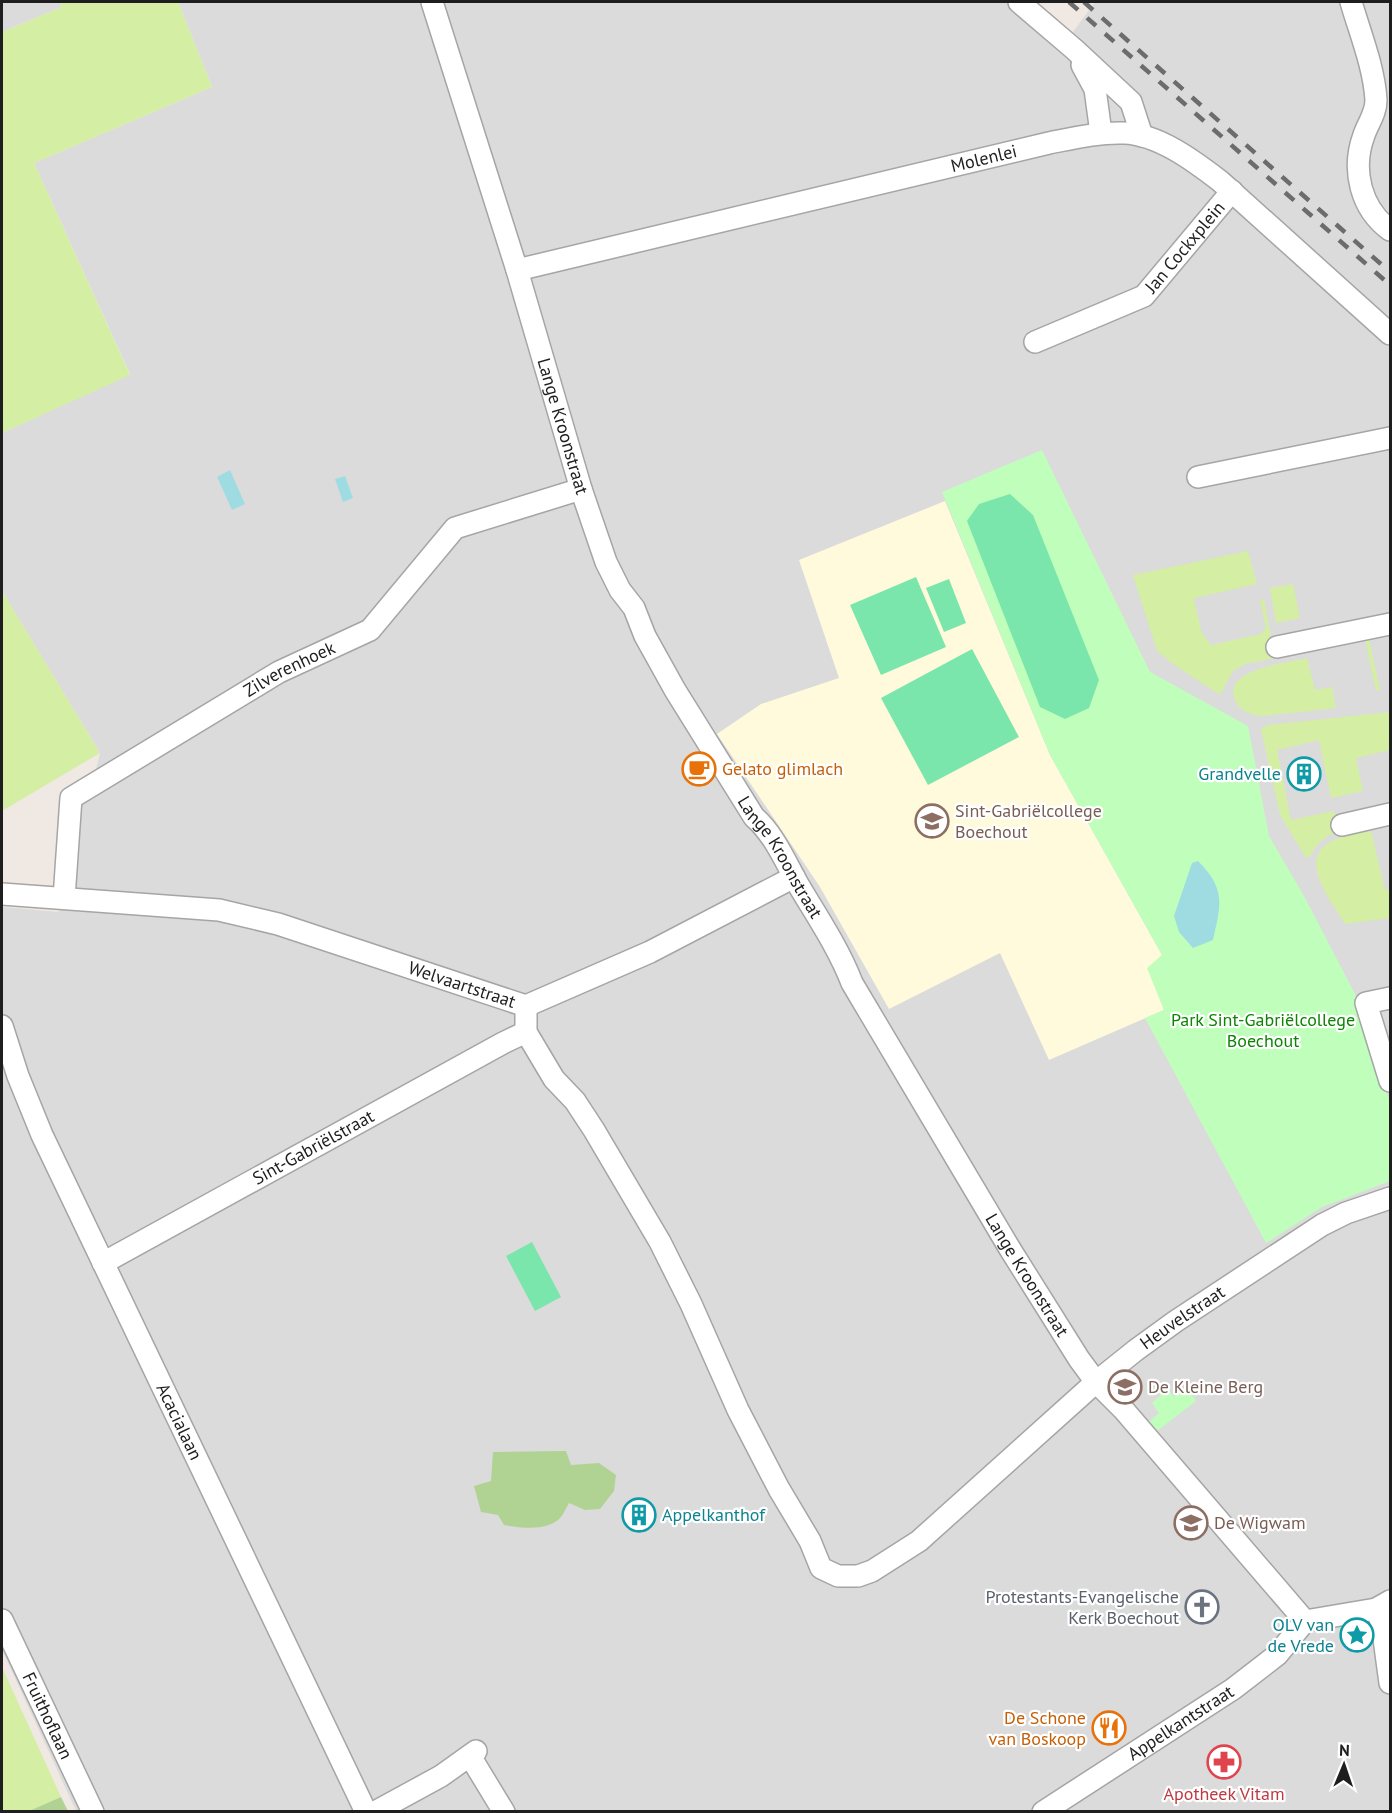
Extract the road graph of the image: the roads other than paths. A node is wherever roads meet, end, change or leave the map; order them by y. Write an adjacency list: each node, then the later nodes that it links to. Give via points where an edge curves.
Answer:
1 (432, 2): 11 (street, Lange Kroonstraat)
2 (1019, 2): 4 (street)
3 (1351, 2): 5 (street)
4 (1074, 49): 7 (street, via 1095,89); 8 (street, via 1131,102)
5 (1370, 67): 6 (street); 10 (street, via 1376,100 1359,150 1359,177 1375,218)
6 (1390, 78)
7 (1101, 133): 8 (street, Molenlei); 11 (street, Molenlei)
8 (1142, 136): 9 (street, Molenlei, via 1197,163)
9 (1232, 191): 12 (street, Molenlei); 13 (street, Jan Cockxplein, via 1144,296)
10 (1390, 230)
11 (517, 270): 16 (street, Lange Kroonstraat)
12 (1390, 334)
13 (1035, 342)
14 (1390, 438): 15 (street)
15 (1198, 477)
16 (581, 489): 21 (street, Lange Kroonstraat, via 606,562 634,608 645,636); 23 (street, Zilverenhoek, via 455,528 370,630 279,672 71,798)
17 (1390, 624): 18 (street)
18 (1277, 647)
19 (1390, 814): 20 (street)
20 (1342, 825)
21 (794, 877): 25 (street, via 650,952); 32 (street, Lange Kroonstraat, via 852,983 1010,1249)
22 (2, 894): 23 (street, Welvaartstraat)
23 (64, 898): 25 (street, Welvaartstraat, via 219,910 249,916)
24 (1386, 1005): 28 (street); 29 (street, via 1366,1003)
25 (526, 1006): 27 (street, Welvaartstraat)
26 (2, 1026): 31 (street, Acacialaan, via 42,1135)
27 (526, 1032): 31 (street, Sint-Gabriëlstraat); 33 (street, Welvaartstraat, via 554,1079 594,1130 660,1242 746,1426)
28 (1390, 1041)
29 (1390, 1081)
30 (1390, 1198): 32 (street, Heuvelstraat, via 1322,1225 1176,1321)
31 (103, 1263): 41 (street, Acacialaan)
32 (1096, 1382): 33 (street, Heuvelstraat, via 919,1541 858,1576 838,1576); 36 (street, Lange Kroonstraat)
33 (821, 1568)
34 (1383, 1605): 36 (street); 37 (street)
35 (2, 1620): 40 (street, Fruithoflaan)
36 (1305, 1621): 38 (street, Appelkantstraat, via 1277,1654 1233,1689)
37 (1390, 1683)
38 (1055, 1808)
39 (387, 1809): 42 (street, via 473,1753)
40 (93, 1812)
41 (366, 1812)
42 (504, 1812)

